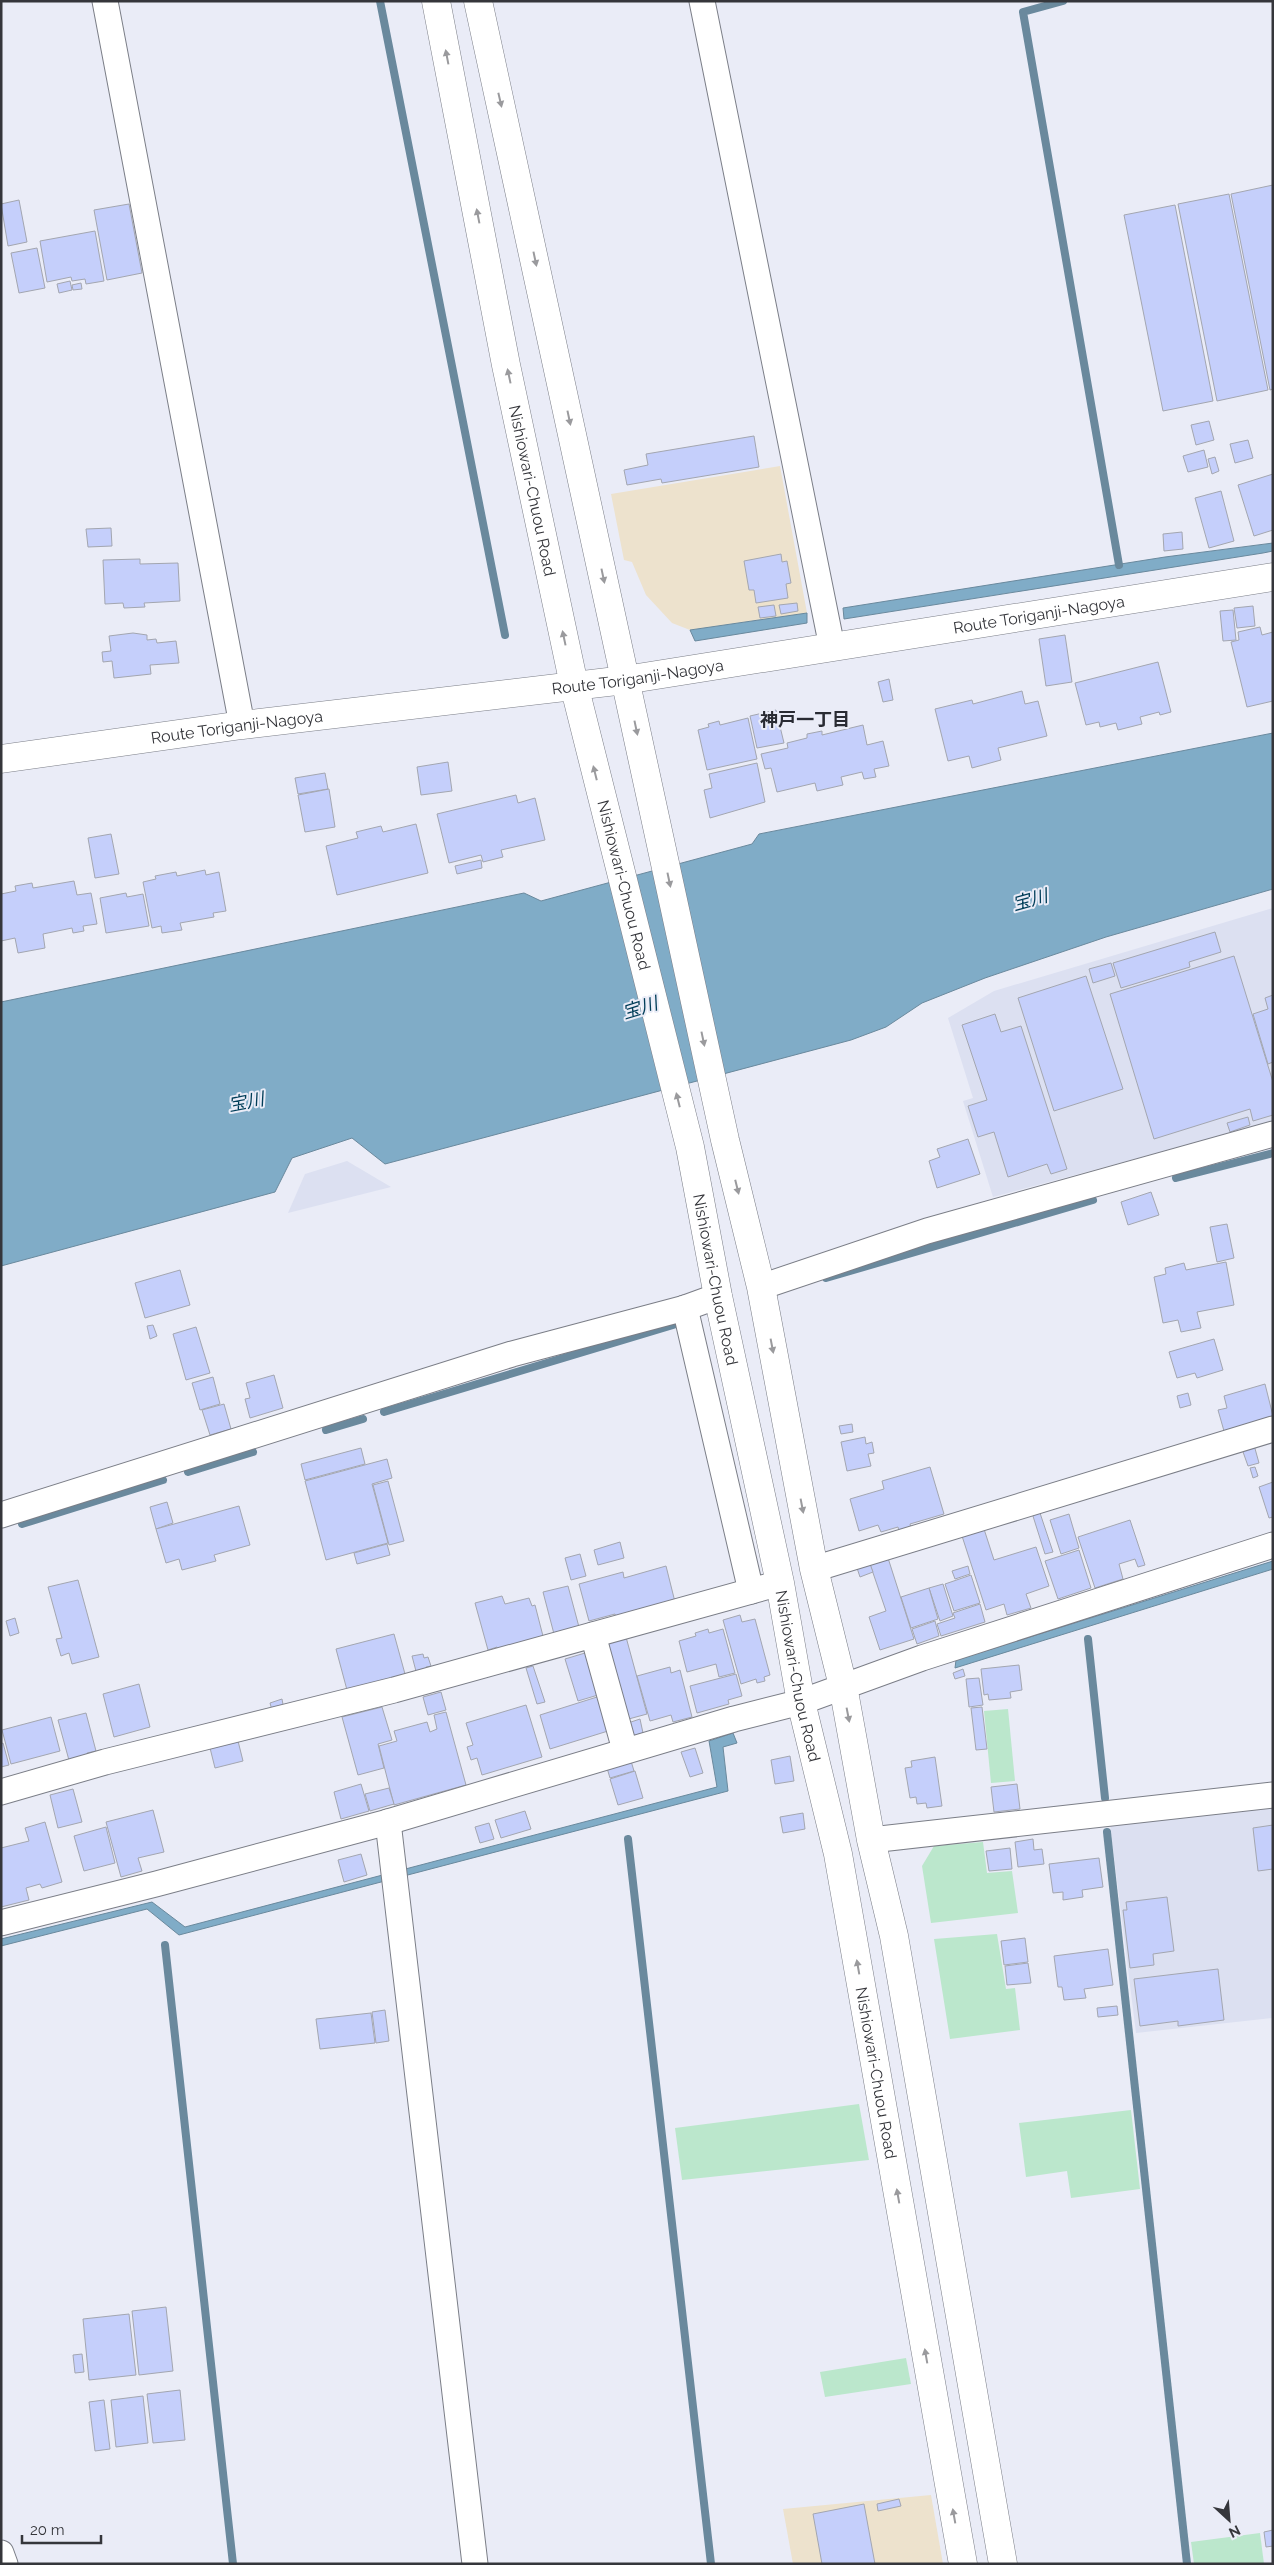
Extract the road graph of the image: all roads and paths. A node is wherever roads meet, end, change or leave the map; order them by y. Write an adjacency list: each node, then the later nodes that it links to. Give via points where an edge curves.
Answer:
1 (105, 1): 9 (street)
2 (436, 1): 8 (main road, Nishiowari-Chuou Road, one-way to 2, via 506,365)
3 (478, 1): 7 (main road, one-way to 7)
4 (702, 1): 6 (street)
5 (1273, 576): 6 (main road, Route Toriganji-Nagoya)
6 (832, 647): 7 (main road, Route Toriganji-Nagoya)
7 (625, 680): 8 (main road, Route Toriganji-Nagoya); 12 (main road, one-way to 12, via 725,1140)
8 (574, 685): 9 (main road, Route Toriganji-Nagoya); 13 (main road, Nishiowari-Chuou Road, one-way to 8, via 690,1147)
9 (242, 725): 10 (main road, Route Toriganji-Nagoya)
10 (1, 759)
11 (1273, 1134): 12 (street, via 927,1231)
12 (761, 1288): 18 (main road, one-way to 18)
13 (718, 1296): 14 (street); 19 (main road, Nishiowari-Chuou Road)
14 (685, 1308): 16 (street, via 512,1354); 20 (street)
15 (1273, 1429): 18 (street)
16 (1, 1515)
17 (1273, 1545): 22 (street)
18 (814, 1570): 22 (main road)
19 (780, 1583): 20 (street); 23 (main road, Nishiowari-Chuou Road)
20 (751, 1591): 21 (street)
21 (594, 1635): 24 (street); 25 (street)
22 (843, 1686): 23 (street); 28 (main road, one-way to 28)
23 (801, 1702): 24 (street); 33 (main road, Nishiowari-Chuou Road, one-way to 23, via 838,1854)
24 (625, 1750): 27 (street)
25 (1, 1792)
26 (1273, 1795): 28 (street)
27 (388, 1822): 29 (street); 32 (street)
28 (872, 1840): 34 (main road, via 894,1936)
29 (1, 1923)
30 (1, 2553): 31 (street)
31 (5, 2564)
32 (475, 2564)
33 (963, 2564)
34 (1003, 2564)

